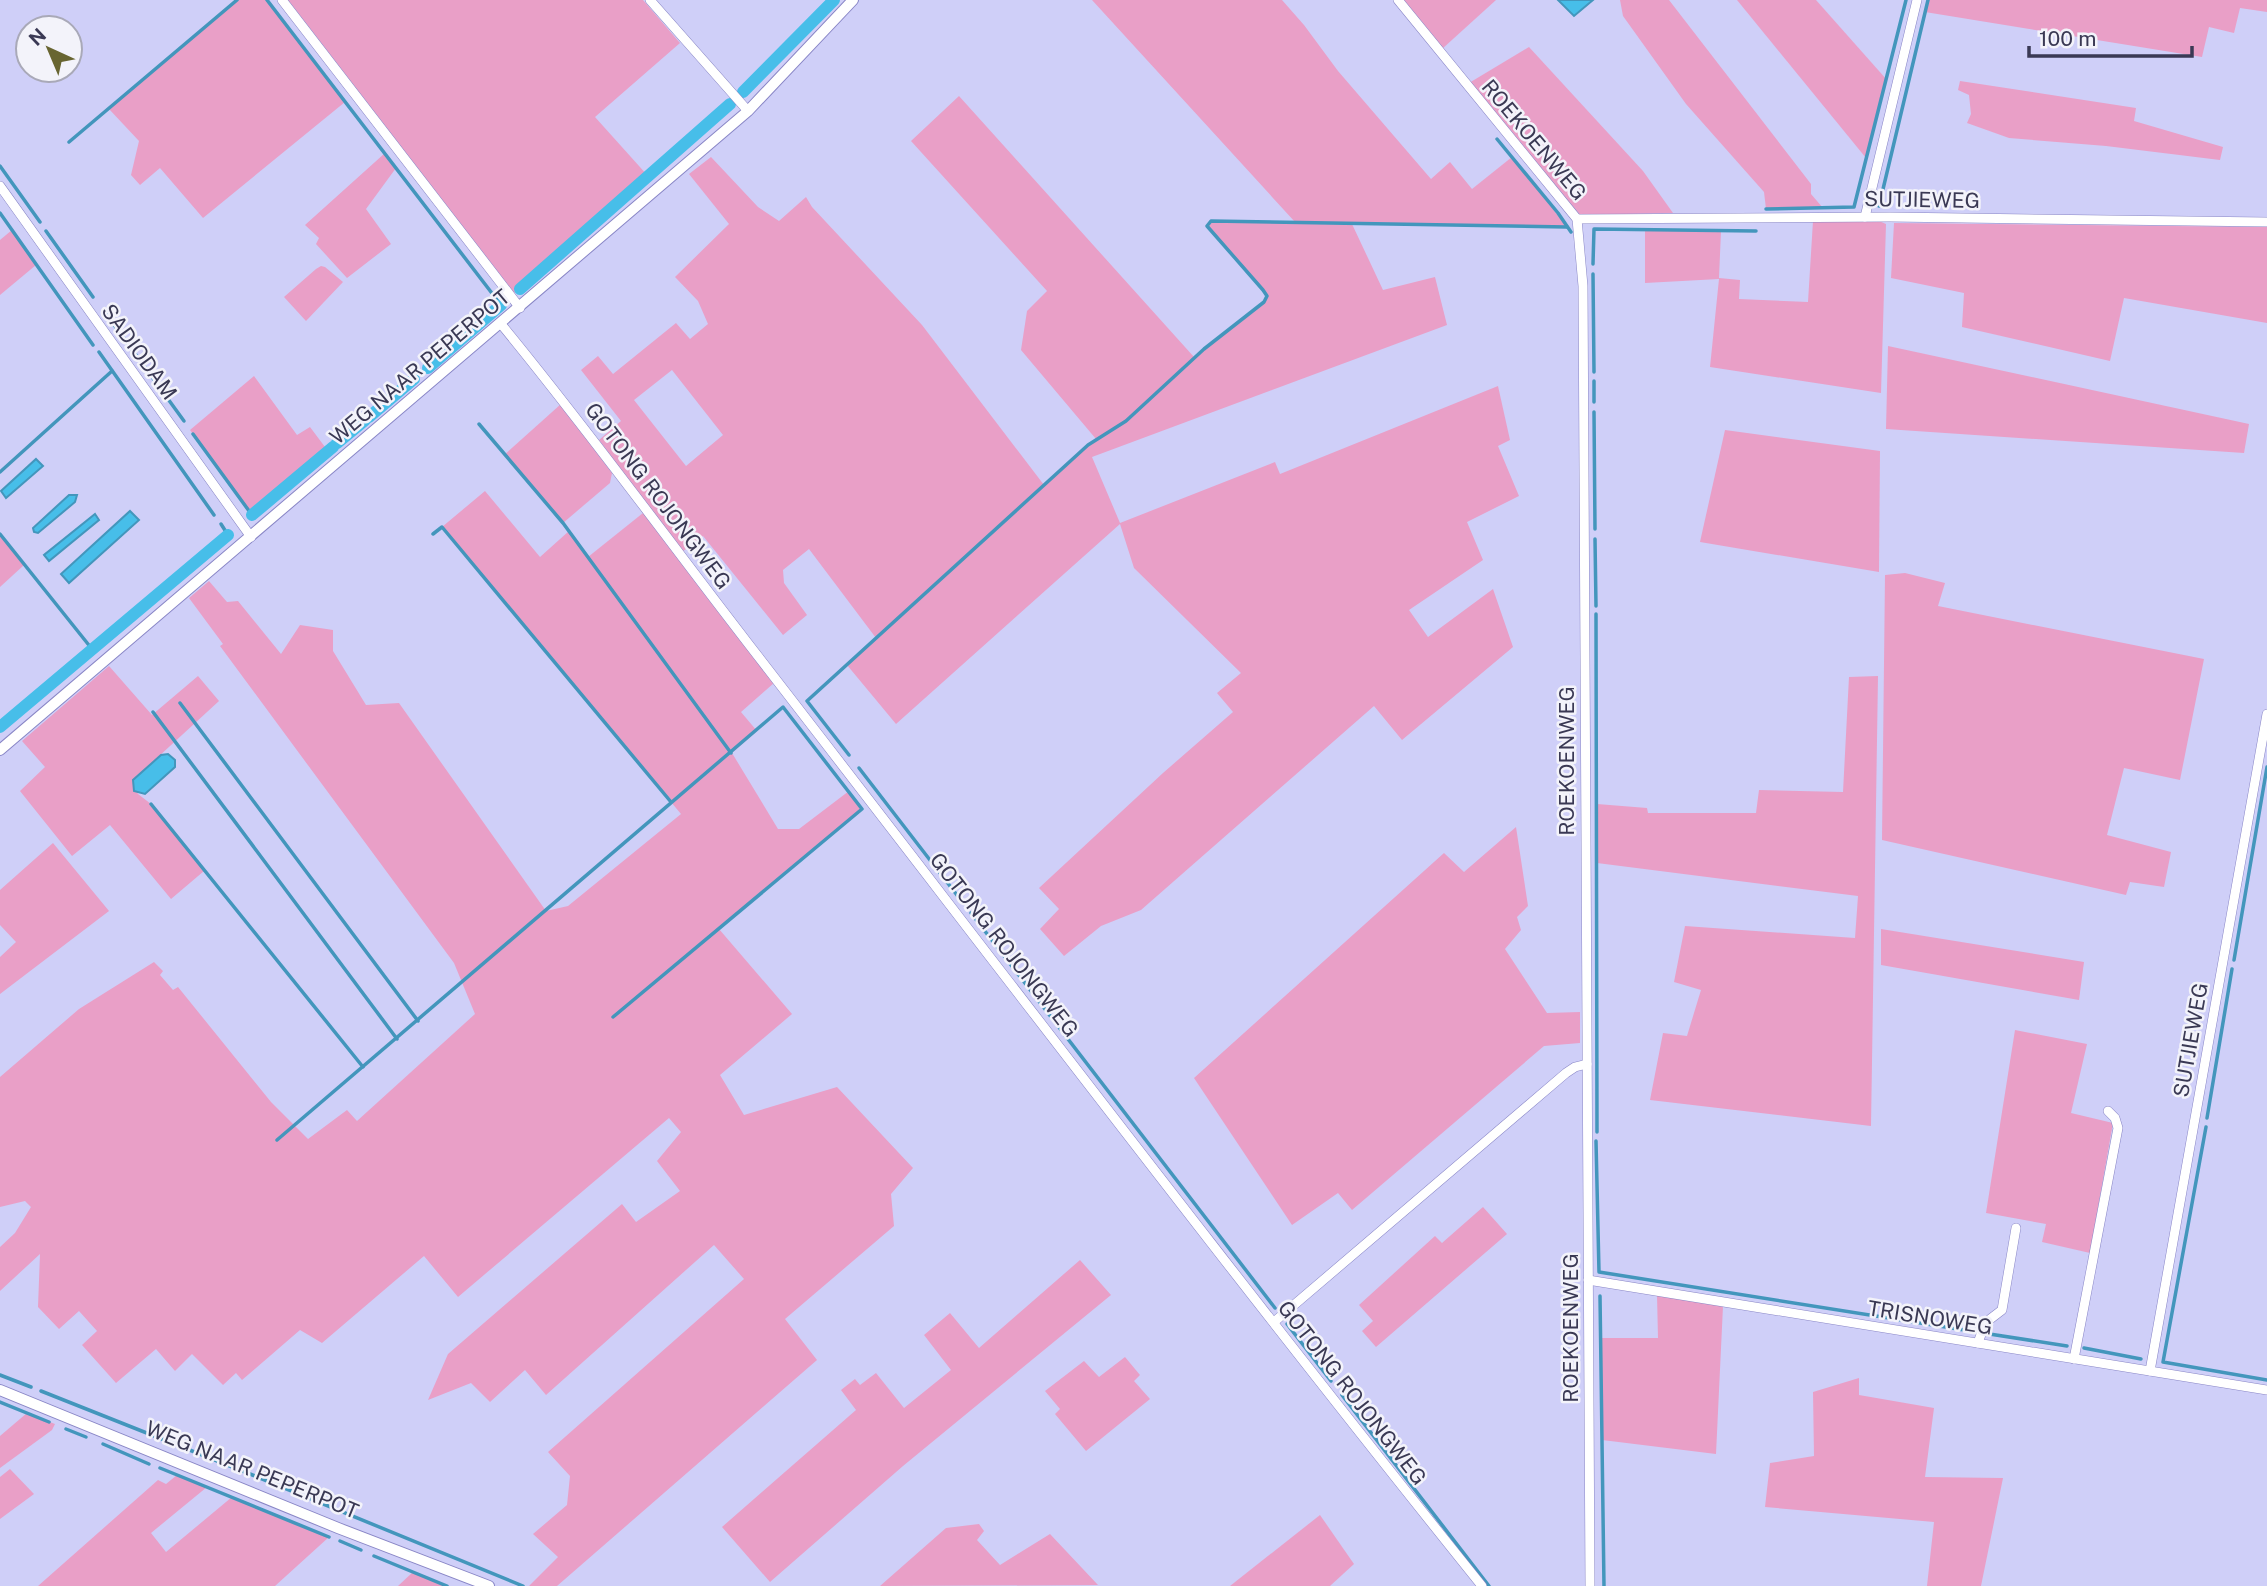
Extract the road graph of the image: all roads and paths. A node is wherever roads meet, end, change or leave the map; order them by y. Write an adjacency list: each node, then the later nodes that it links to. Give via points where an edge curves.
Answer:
1 (282, 0): 11 (street)
2 (650, 0): 6 (street)
3 (853, 0): 6 (street, WEG NAAR PEPERPOT)
4 (1398, 0): 9 (street, ROEKOENWEG)
5 (1917, 0): 8 (street)
6 (748, 111): 11 (street, WEG NAAR PEPERPOT)
7 (0, 186): 13 (street, SADIODAM)
8 (1865, 217): 9 (street, SUTJIEWEG); 10 (street, SUTJIEWEG)
9 (1577, 219): 16 (street, ROEKOENWEG, via 1583,286)
10 (2267, 222)
11 (520, 308): 12 (street, WEG NAAR PEPERPOT)
12 (501, 324): 13 (street, WEG NAAR PEPERPOT); 20 (street, GOTONG ROJONGWEG)
13 (251, 537): 15 (street, WEG NAAR PEPERPOT)
14 (2267, 714): 23 (street, SUTJIEWEG)
15 (0, 750)
16 (1587, 1064): 19 (street, ROEKOENWEG); 20 (street, via 1566,1073)
17 (2108, 1111): 22 (street, via 2118,1128)
18 (2016, 1228): 21 (street, via 2002,1310 1984,1324)
19 (1588, 1280): 21 (street, TRISNOWEG); 28 (street, ROEKOENWEG)
20 (1274, 1322): 27 (street, GOTONG ROJONGWEG)
21 (1978, 1343): 22 (street, TRISNOWEG)
22 (2074, 1359): 23 (street, TRISNOWEG)
23 (2150, 1371): 25 (street, TRISNOWEG)
24 (0, 1390): 26 (street, WEG NAAR PEPERPOT)
25 (2267, 1390)
26 (489, 1586)
27 (1482, 1586)
28 (1590, 1586)

